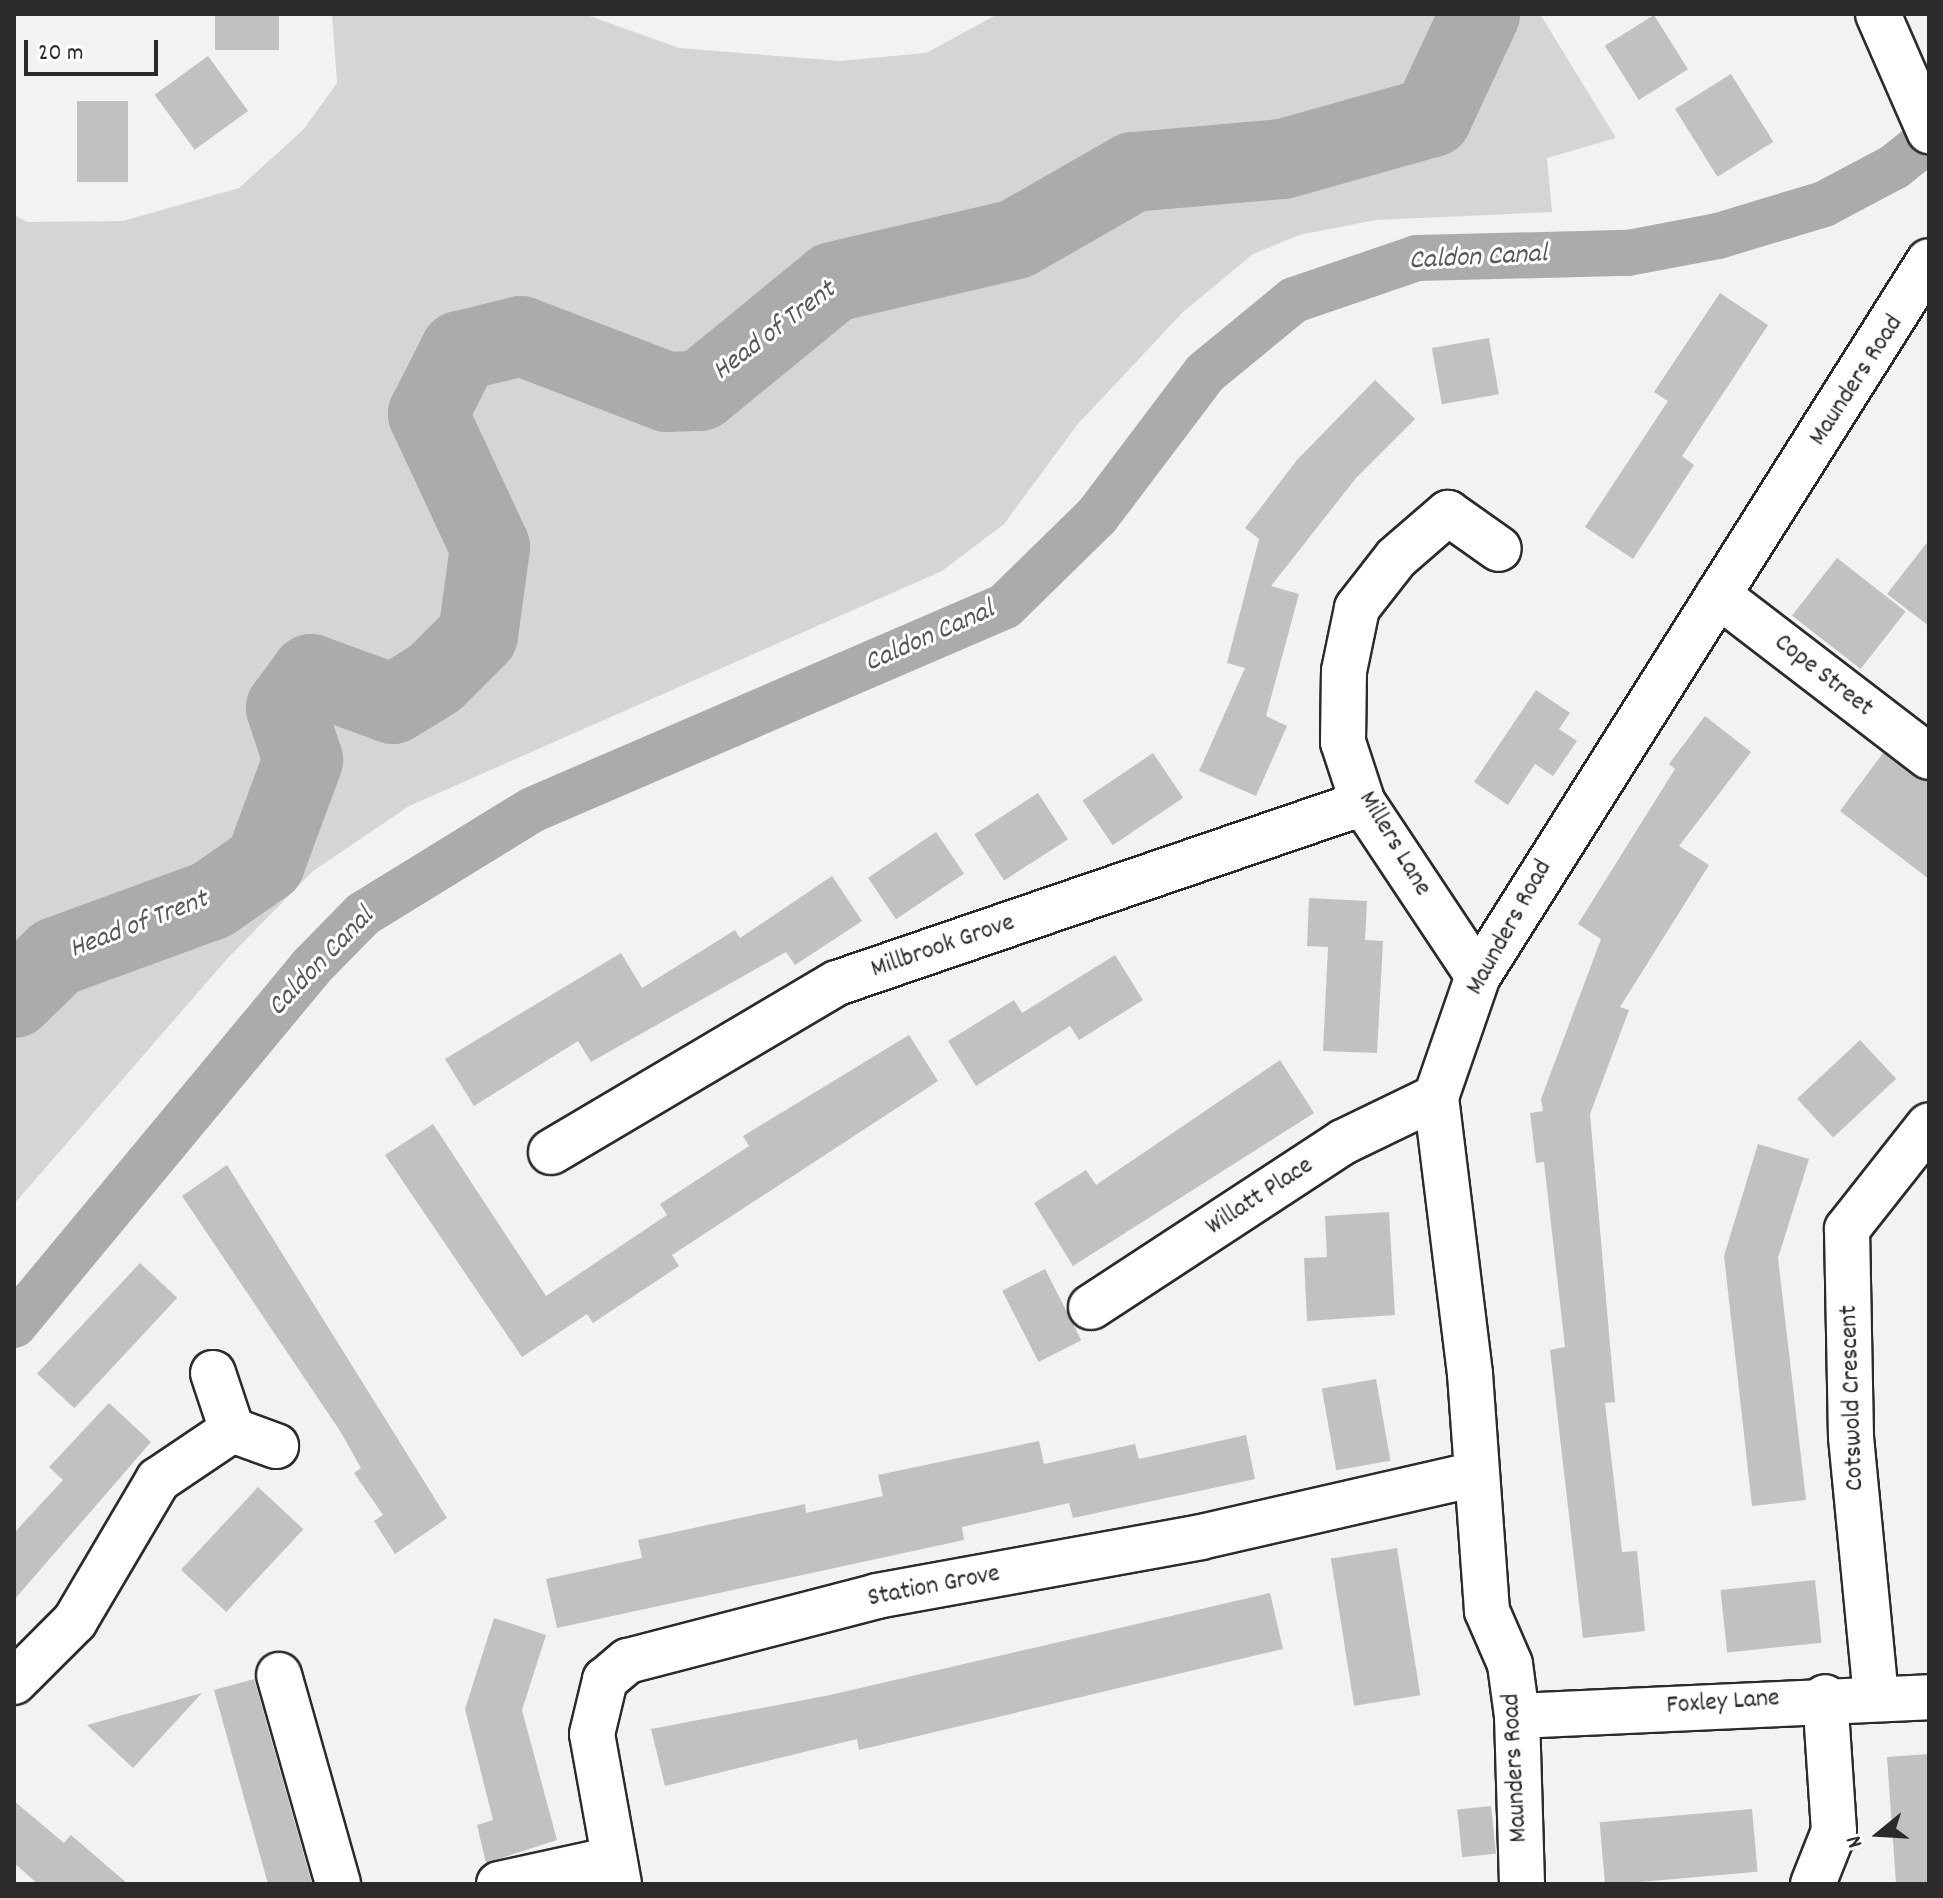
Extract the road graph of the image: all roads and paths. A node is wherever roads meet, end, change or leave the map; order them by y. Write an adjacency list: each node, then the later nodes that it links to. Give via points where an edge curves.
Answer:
1 (1878, 14): 2 (street)
2 (1925, 117)
3 (1929, 261): 5 (street, Maunders Road)
4 (1499, 549): 7 (street, Millers Lane, via 1448,513 1396,558 1357,608 1344,671 1343,742)
5 (1718, 595): 6 (street, Cope Street); 8 (street, Maunders Road)
6 (1929, 757)
7 (1363, 803): 8 (street, Millers Lane); 11 (street, Millbrook Grove, via 837,983)
8 (1478, 976): 9 (street, Maunders Road)
9 (1436, 1097): 12 (street, Willatt Place, via 1343,1142); 16 (street, Maunders Road)
10 (1929, 1125): 20 (street, Cotswold Crescent, via 1847,1229 1851,1437)
11 (551, 1152)
12 (1091, 1307)
13 (213, 1373): 14 (street)
14 (232, 1430): 15 (street); 18 (street, via 158,1480 75,1621)
15 (276, 1446)
16 (1476, 1474): 22 (street, Maunders Road, via 1487,1611 1510,1664); 23 (street, Station Grove, via 1201,1537 877,1596 628,1661 605,1680 592,1734)
17 (279, 1675): 24 (street)
18 (14, 1682)
19 (1825, 1697): 20 (street, Foxley Lane); 22 (street, Foxley Lane); 27 (street, via 1834,1831)
20 (1876, 1697): 21 (street, Foxley Lane)
21 (1929, 1697)
22 (1517, 1716): 26 (street, Maunders Road)
23 (616, 1872): 25 (street)
24 (338, 1884)
25 (499, 1884)
26 (1522, 1884)
27 (1813, 1884)

